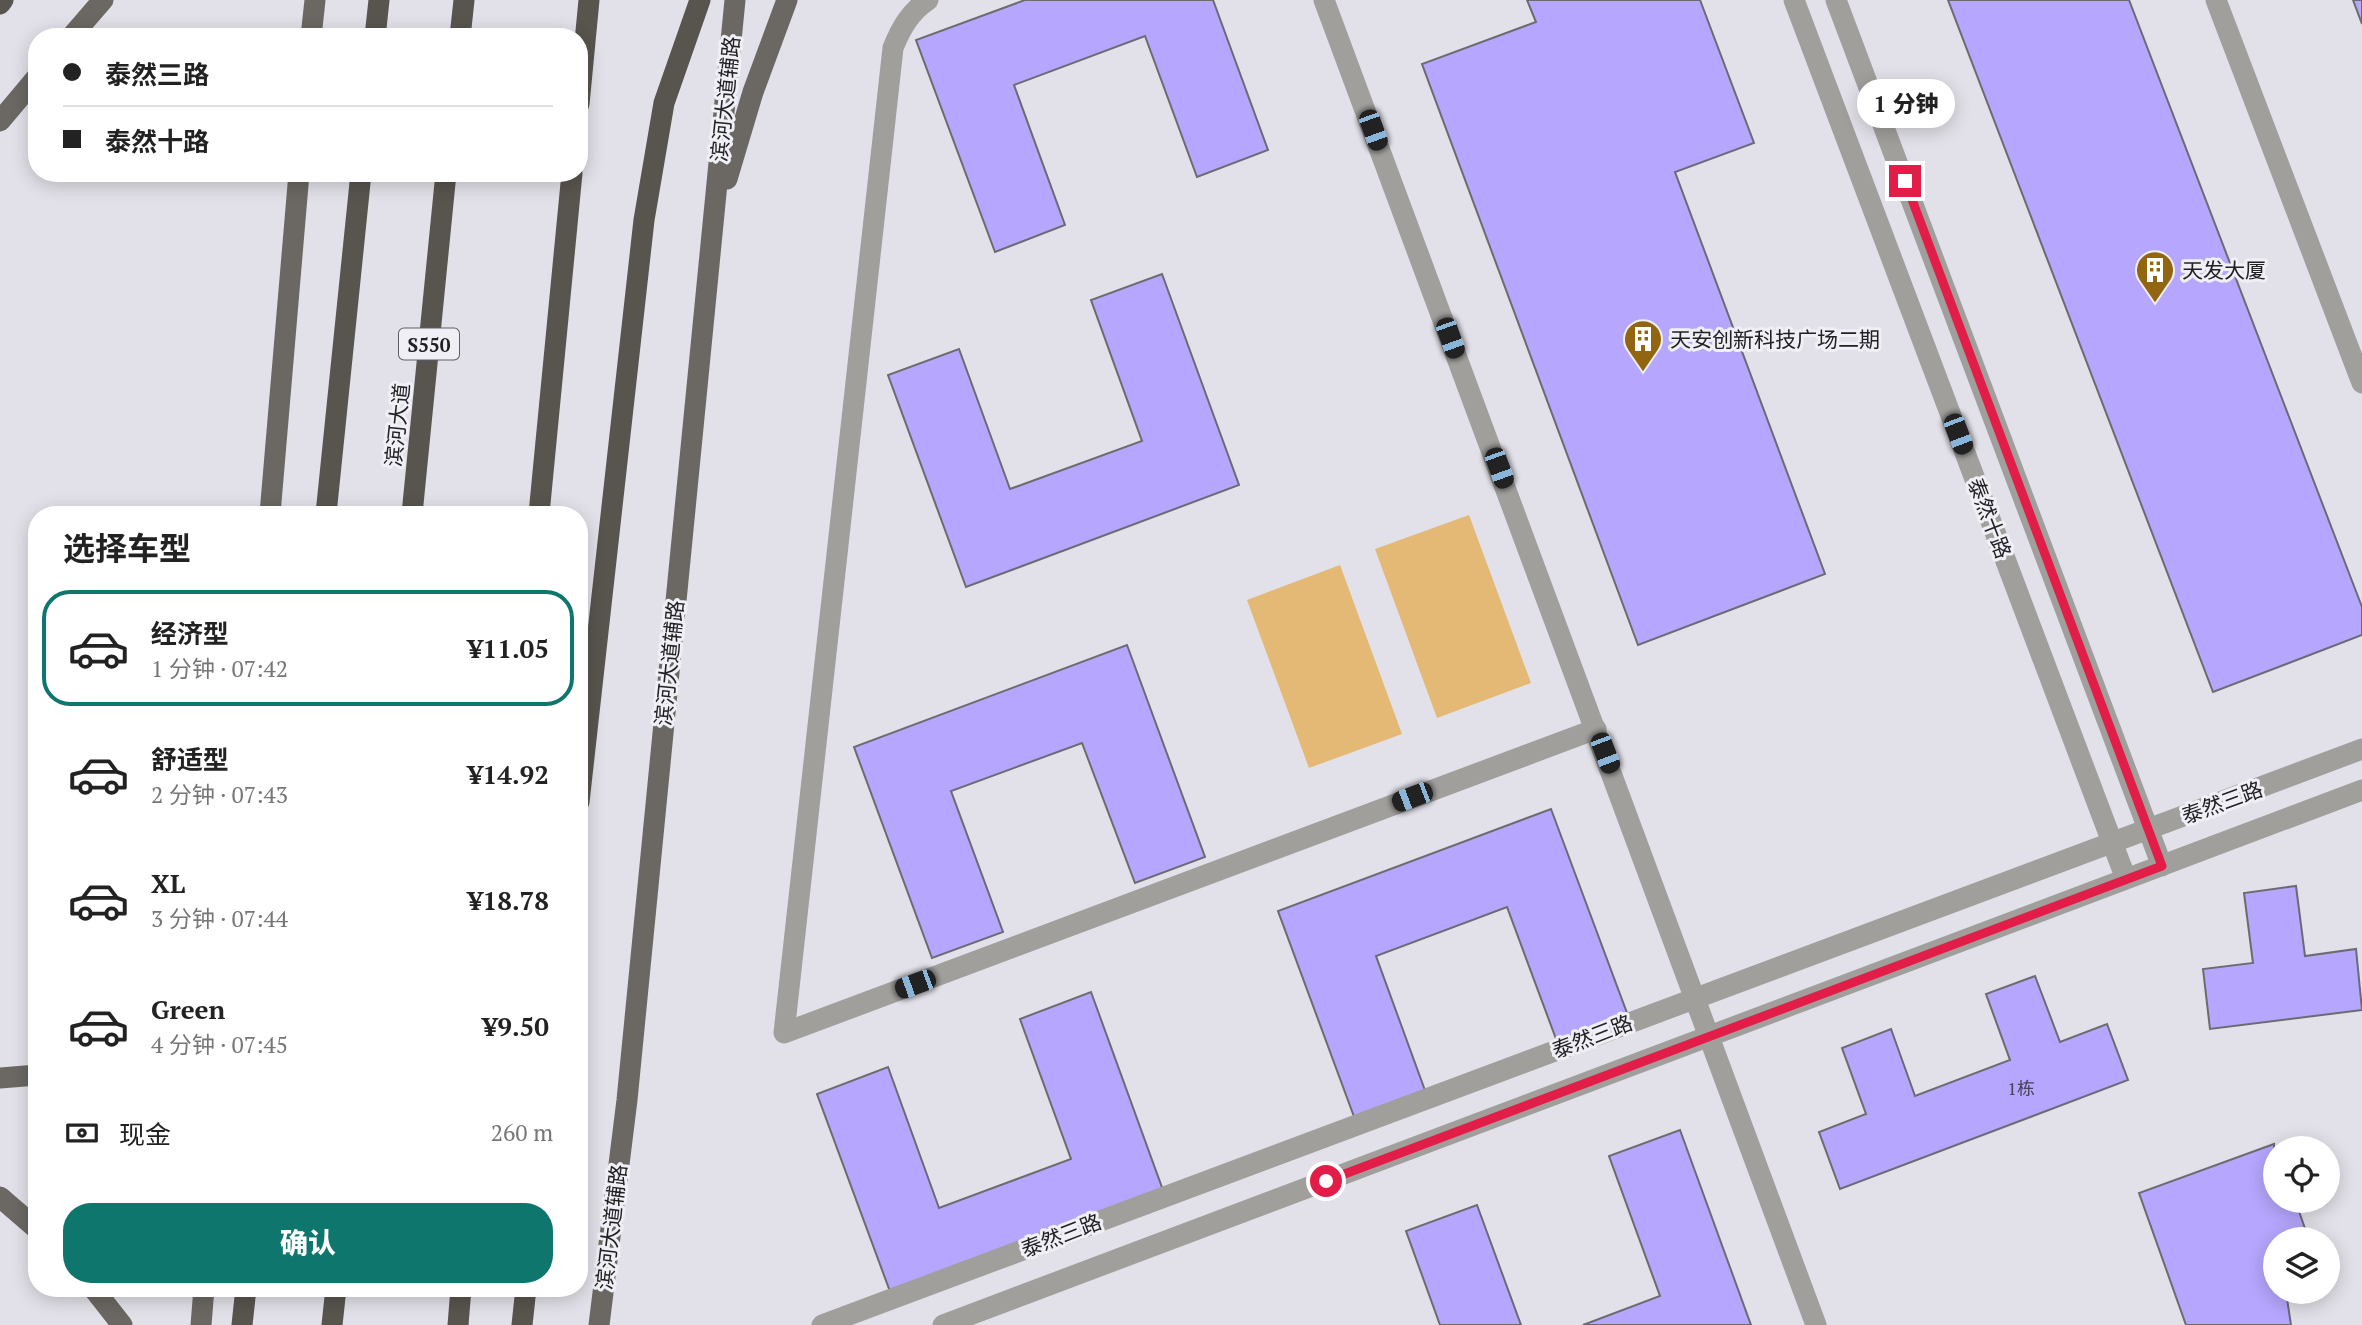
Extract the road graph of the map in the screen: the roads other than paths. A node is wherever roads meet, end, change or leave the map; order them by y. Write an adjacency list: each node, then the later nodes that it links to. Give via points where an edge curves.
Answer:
1 (103, 0): 14 (main road)
2 (314, 0): 15 (main road)
3 (379, 0): 16 (highway, bridge)
4 (464, 0): 17 (highway)
5 (589, 0): 18 (highway)
6 (700, 0): 31 (highway, via 664,103 644,220)
7 (735, 0): 25 (main road, 滨河大道辅路)
8 (787, 0): 25 (main road)
9 (928, 0): 32 (street, via 901,27 893,48 784,1033)
10 (1324, 0): 32 (street)
11 (1794, 0): 36 (street, 泰然十路)
12 (1836, 0): 35 (street, 泰然十路)
13 (2216, 0): 26 (street)
14 (79, 28)
15 (312, 28)
16 (376, 28)
17 (461, 28)
18 (586, 28)
19 (28, 88): 20 (main road)
20 (0, 121)
21 (298, 182): 27 (main road)
22 (360, 182): 28 (highway)
23 (445, 182): 29 (highway, 滨河大道 / S550)
24 (571, 182): 30 (highway)
25 (712, 224): 51 (main road, 滨河大道辅路)
26 (2362, 383)
27 (271, 506)
28 (327, 506)
29 (413, 506)
30 (540, 506)
31 (588, 721)
32 (1596, 729): 39 (street)
33 (2362, 749): 35 (street, 泰然三路)
34 (2362, 790): 37 (street, 泰然三路)
35 (2149, 829): 36 (street, 泰然三路); 37 (street, 泰然十路)
36 (2112, 842): 38 (street, 泰然十路); 39 (street, 泰然三路)
37 (2162, 866): 38 (street, 泰然三路)
38 (2126, 879): 40 (street, 泰然三路)
39 (1695, 998): 40 (street); 60 (street, 泰然三路)
40 (1710, 1036): 61 (street, 泰然三路); 62 (street)
41 (28, 1076): 42 (main road)
42 (0, 1078)
43 (0, 1197): 44 (main road)
44 (28, 1221)
45 (100, 1297): 52 (main road)
46 (203, 1297): 53 (main road)
47 (245, 1297): 54 (highway)
48 (334, 1297): 55 (highway)
49 (460, 1297): 56 (highway)
50 (525, 1297): 57 (highway)
51 (602, 1304): 58 (main road, 滨河大道辅路); 59 (street)
52 (122, 1325)
53 (201, 1325)
54 (242, 1325)
55 (332, 1325)
56 (458, 1325)
57 (522, 1325)
58 (599, 1325)
59 (610, 1325)
60 (822, 1325)
61 (943, 1325)
62 (1816, 1325)

